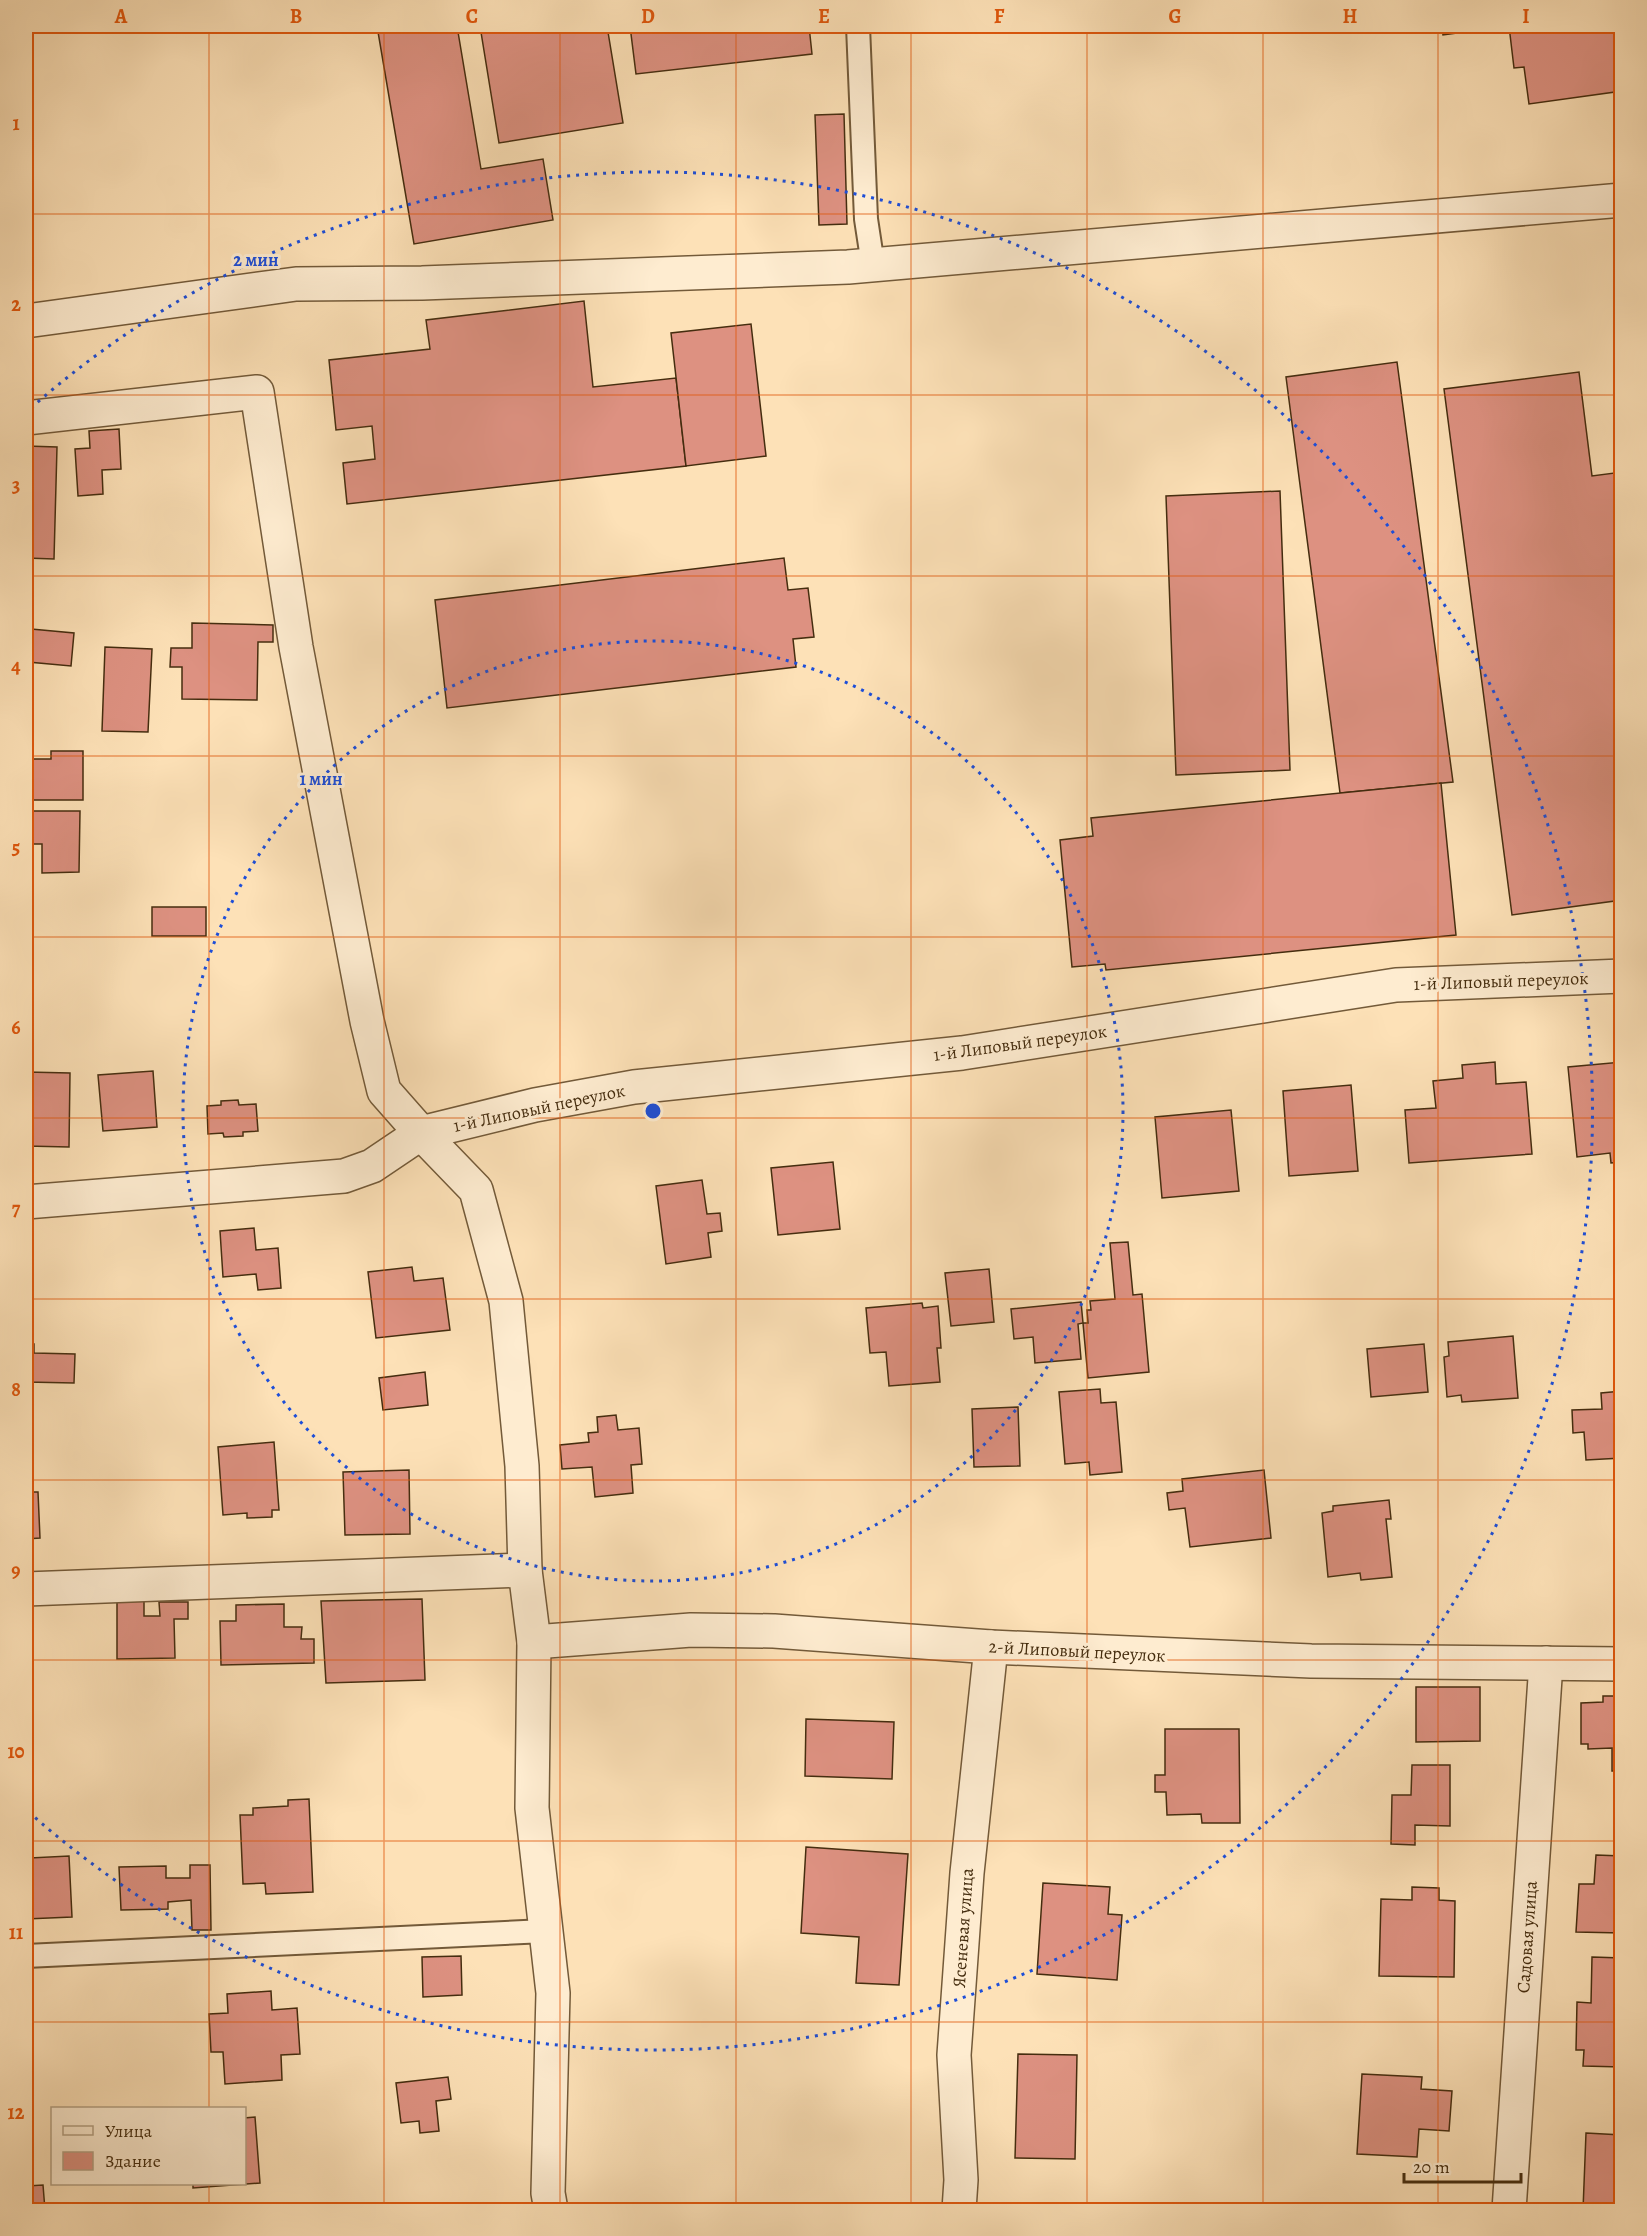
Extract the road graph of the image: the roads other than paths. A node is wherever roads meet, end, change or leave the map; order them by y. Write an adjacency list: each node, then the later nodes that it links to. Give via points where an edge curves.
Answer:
1 (858, 26): 3 (lane, via 866,219)
2 (1622, 200): 3 (street)
3 (873, 265): 4 (street, via 422,283 296,284)
4 (26, 321)
5 (26, 418): 7 (street, via 257,392 296,647 367,1021 384,1091)
6 (1622, 976): 7 (street, 1-й Липовый переулок, via 1396,986 962,1053 634,1087 535,1105)
7 (421, 1134): 8 (street, 1-й Липовый переулок, via 372,1166 344,1176); 9 (street, via 476,1190 506,1301 522,1466)
8 (26, 1202)
9 (525, 1570): 10 (street); 11 (street)
10 (26, 1589)
11 (534, 1642): 12 (street, 2-й Липовый переулок, via 690,1629 774,1631); 15 (street, via 532,1808)
12 (991, 1647): 13 (street, 2-й Липовый переулок, via 1311,1661); 18 (street, Ясеневая улица, via 967,1873 954,2055)
13 (1546, 1663): 14 (street, 2-й Липовый переулок); 19 (street, Садовая улица)
14 (1622, 1665)
15 (545, 1931): 16 (lane); 17 (street, via 554,1993)
16 (26, 1956)
17 (551, 2211)
18 (959, 2211)
19 (1509, 2211)

